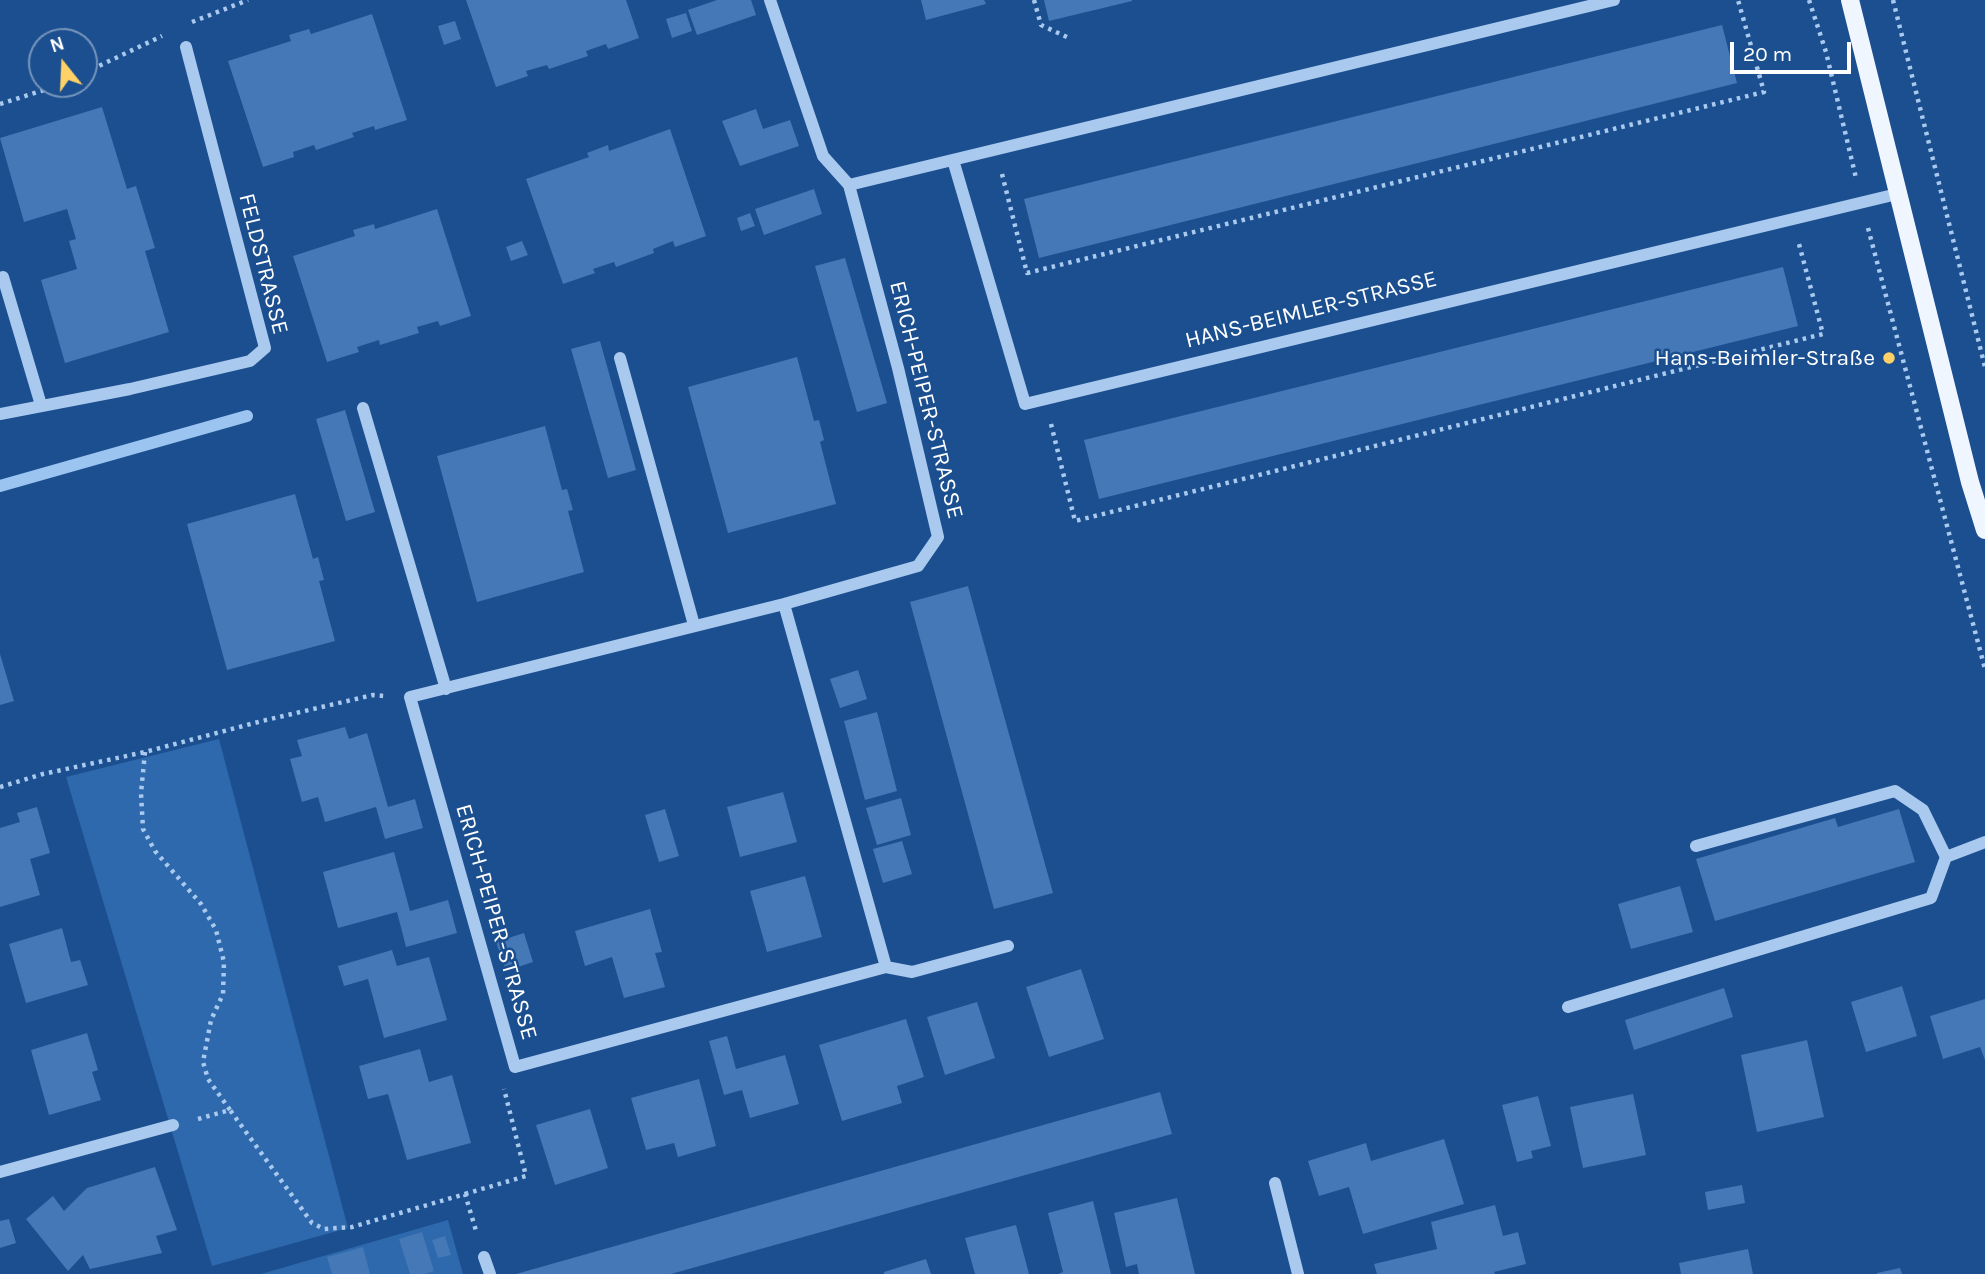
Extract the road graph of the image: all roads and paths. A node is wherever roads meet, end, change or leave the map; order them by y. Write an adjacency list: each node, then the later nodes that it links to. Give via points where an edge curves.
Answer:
1 (770, 0): 14 (street, via 823,156)
2 (1034, 0): 8 (path, via 1041,25)
3 (1614, 0): 12 (street)
4 (1738, 0): 12 (path, via 1764,92 1027,273)
5 (1809, 0): 16 (path)
6 (1850, 0): 15 (main road)
7 (1893, 0): 20 (path)
8 (1069, 38)
9 (186, 47): 22 (street, FELDSTRASSE, via 265,348 250,361)
10 (28, 95): 11 (path)
11 (0, 104)
12 (996, 149): 13 (street)
13 (953, 160): 14 (street); 21 (street, via 1025,404)
14 (849, 185): 26 (street, ERICH-PEIPER-STRASSE, via 938,537 918,566)
15 (1897, 194): 16 (street, HANS-BEIMLER-STRASSE); 25 (main road)
16 (1861, 202): 17 (street, HANS-BEIMLER-STRASSE); 28 (path)
17 (1793, 220): 21 (street, HANS-BEIMLER-STRASSE); 21 (path, via 1823,334 1075,521)
18 (3, 276): 22 (street)
19 (620, 358): 27 (street)
20 (1985, 367)
21 (1045, 399)
22 (41, 405): 24 (street, FELDSTRASSE)
23 (363, 408): 29 (street)
24 (0, 414)
25 (1985, 530)
26 (784, 604): 27 (street, ERICH-PEIPER-STRASSE); 37 (street)
27 (694, 625): 29 (street, ERICH-PEIPER-STRASSE)
28 (1985, 669)
29 (446, 689): 30 (street, ERICH-PEIPER-STRASSE)
30 (410, 697): 31 (path, via 373,695); 39 (street, ERICH-PEIPER-STRASSE)
31 (145, 752): 32 (path); 40 (path, via 143,829 155,851 201,904 216,930 224,962 223,994 211,1020 203,1062 208,1079)
32 (0, 787)
33 (1985, 842): 35 (street)
34 (1696, 846): 35 (street, via 1895,791 1923,810)
35 (1946, 857): 38 (street, via 1931,898)
36 (1008, 946): 37 (street, ERICH-PEIPER-STRASSE, via 912,972)
37 (886, 967): 39 (street, ERICH-PEIPER-STRASSE)
38 (1568, 1007)
39 (515, 1067): 44 (path, via 503,1091 526,1176)
40 (230, 1110): 41 (path); 44 (path, via 312,1223 324,1229 352,1227)
41 (173, 1125): 42 (street)
42 (0, 1172)
43 (1275, 1183): 47 (street)
44 (465, 1194): 45 (path)
45 (484, 1257): 46 (street)
46 (490, 1274)
47 (1298, 1274)

